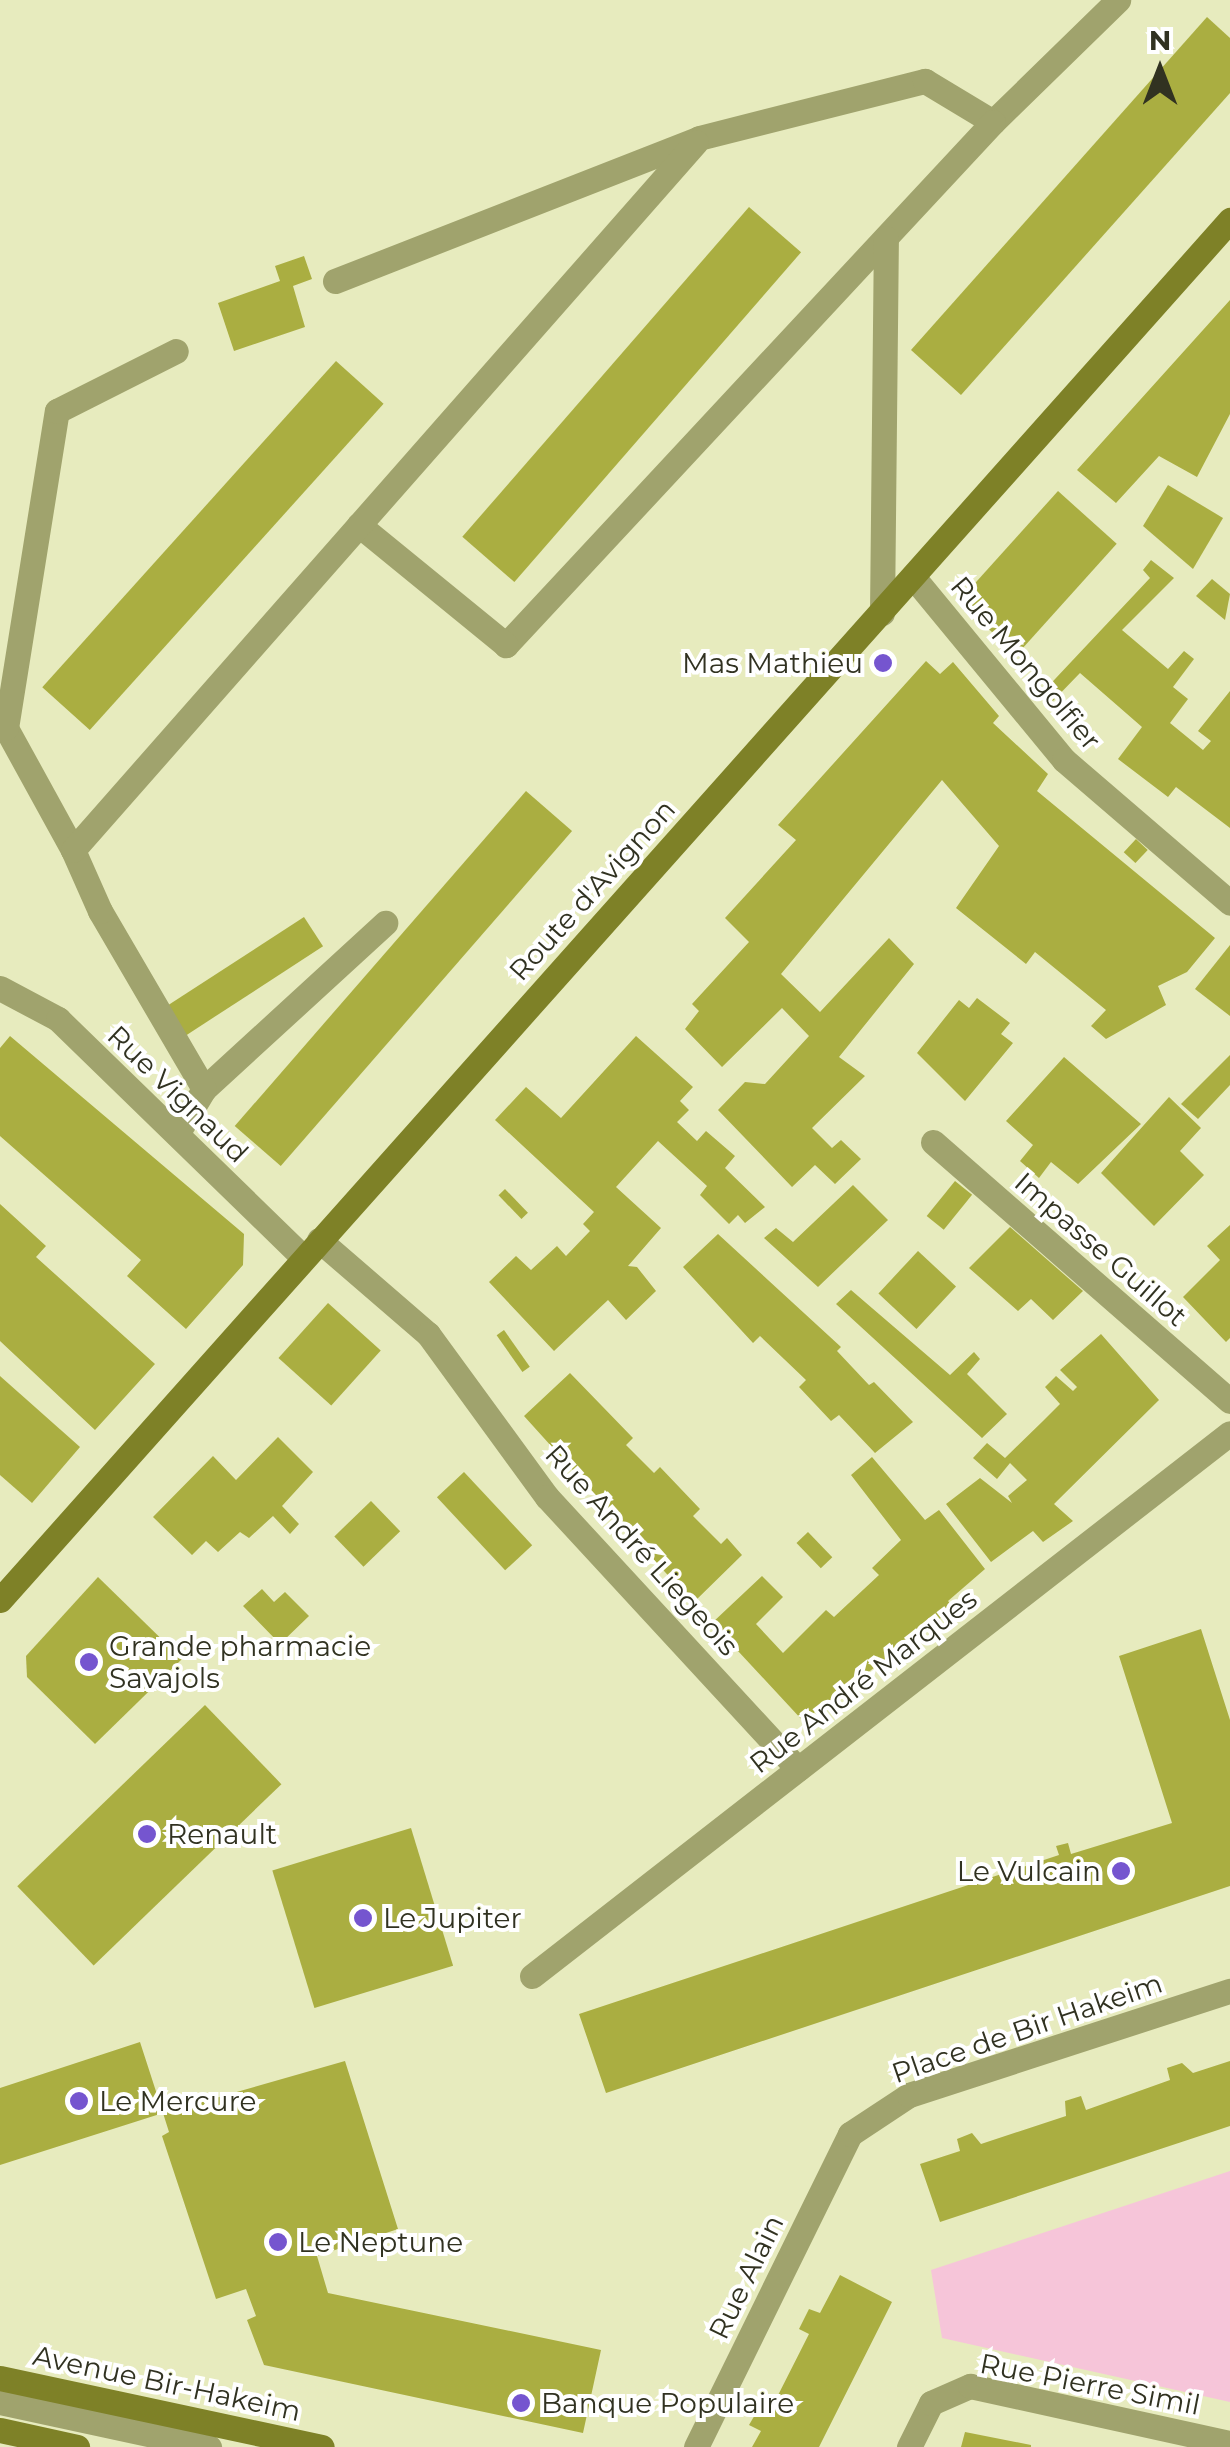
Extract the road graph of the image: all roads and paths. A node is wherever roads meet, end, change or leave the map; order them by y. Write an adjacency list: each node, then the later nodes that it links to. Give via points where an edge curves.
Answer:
1 (1118, 0): 2 (street)
2 (993, 122): 3 (street, via 924,81); 5 (street)
3 (700, 138): 6 (street); 8 (street)
4 (1230, 220): 9 (main road, Route d'Avignon)
5 (886, 238): 8 (street, via 506,645); 10 (street)
6 (335, 280)
7 (176, 351): 11 (street, via 57,411 6,728)
8 (358, 525): 11 (street)
9 (914, 578): 10 (main road, Route d'Avignon); 12 (street, Rue Mongolfier, via 1064,760)
10 (882, 613): 18 (main road, Route d'Avignon)
11 (73, 850): 15 (street, via 100,910)
12 (1230, 903)
13 (385, 923): 15 (street)
14 (0, 988): 16 (street, Rue Vignaud, via 58,1019)
15 (204, 1089): 16 (street)
16 (177, 1134): 18 (street, Rue Vignaud)
17 (933, 1142): 19 (street, Impasse Guillot)
18 (311, 1249): 21 (main road, Route d'Avignon); 22 (street, Rue André Liegeois, via 428,1334 547,1496)
19 (1230, 1400)
20 (1230, 1433): 22 (street, Rue André Marques)
21 (0, 1600)
22 (798, 1769): 23 (street, Rue André Marques)
23 (532, 1976)
24 (1230, 1992): 25 (street, Place de Bir Hakeim, via 909,2095)
25 (850, 2134): 33 (street, Rue Alain)
26 (0, 2378): 32 (main road, Avenue Bir-Hakeim)
27 (0, 2402): 31 (street)
28 (0, 2430): 30 (main road)
29 (1230, 2443): 34 (street, Rue Pierre Simil, via 970,2386 931,2403)
30 (77, 2447)
31 (210, 2447)
32 (322, 2447)
33 (696, 2447)
34 (909, 2447)

